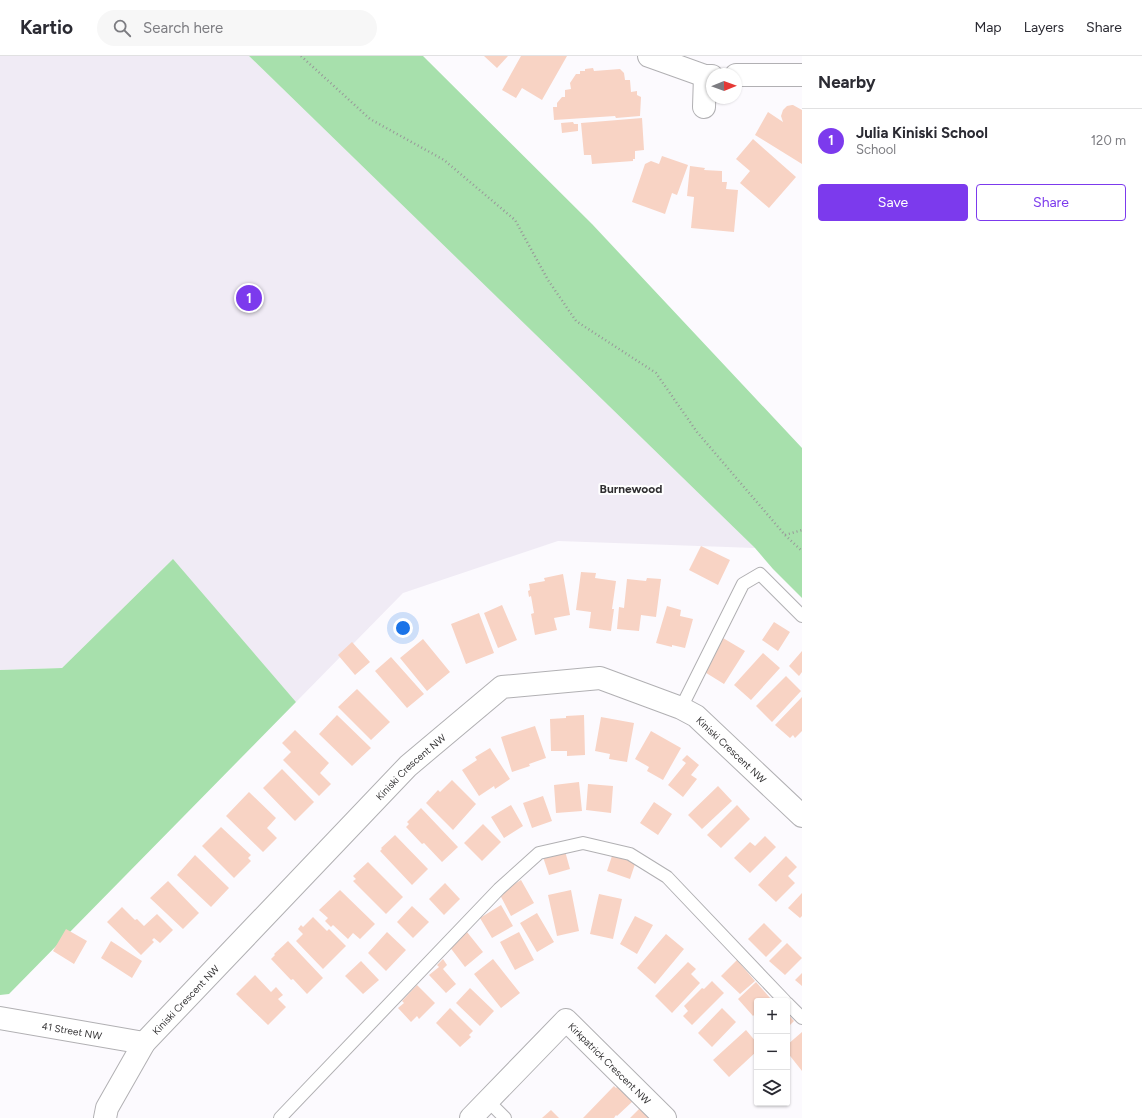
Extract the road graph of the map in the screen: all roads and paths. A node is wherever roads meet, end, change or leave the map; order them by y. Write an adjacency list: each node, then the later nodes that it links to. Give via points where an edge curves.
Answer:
1 (301, 56): 9 (path, via 370,119 444,160 516,220 548,280 576,321 656,373 697,432)
2 (649, 56): 3 (street)
3 (706, 75)
4 (802, 75): 5 (street)
5 (742, 76)
6 (706, 95): 7 (street)
7 (704, 107)
8 (802, 530): 9 (path)
9 (784, 535): 10 (path)
10 (802, 552)
11 (802, 616): 12 (lane, via 760,574 743,584)
12 (681, 708): 13 (street, Kiniski Crescent NW, via 696,716); 18 (street, Kiniski Crescent NW, via 600,678 502,687 408,766)
13 (802, 816)
14 (782, 998): 21 (lane, via 667,877 630,854 583,843 539,853 499,889)
15 (790, 1006): 17 (lane)
16 (0, 1018): 18 (street, 41 Street NW)
17 (802, 1018)
18 (144, 1043): 20 (street, Kiniski Crescent NW, via 107,1108)
19 (488, 1101): 22 (street, Kirkpatrick Crescent NW); 23 (lane); 24 (street, Kirkpatrick Crescent NW, via 566,1020)
20 (105, 1118)
21 (280, 1118)
22 (471, 1118)
23 (505, 1118)
24 (665, 1118)

